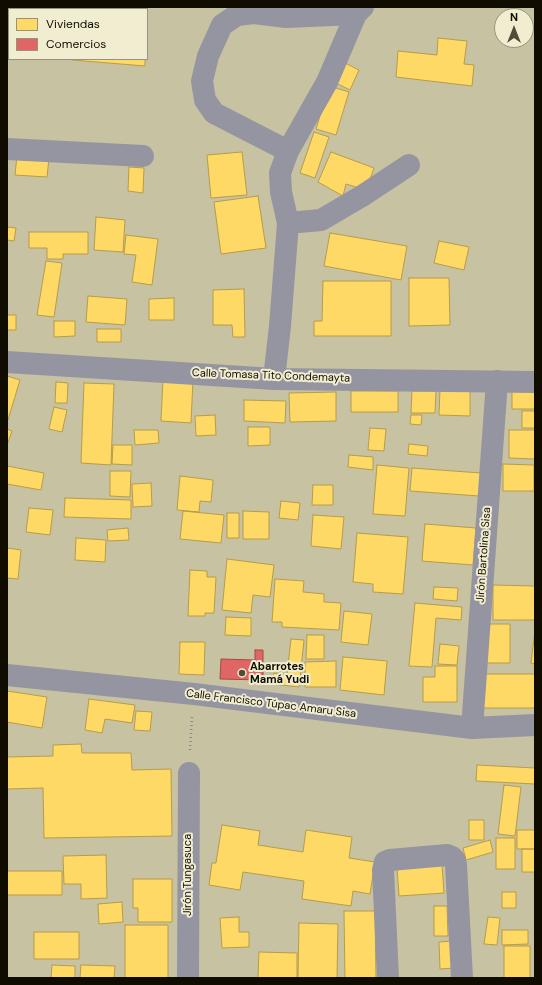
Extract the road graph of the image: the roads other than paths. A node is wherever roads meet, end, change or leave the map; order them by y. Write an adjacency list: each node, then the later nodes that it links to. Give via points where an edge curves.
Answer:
1 (360, 10): 3 (street, via 327,82); 3 (street, via 286,17 238,14 222,25 208,56 202,81 205,100 214,113)
2 (7, 149): 4 (street)
3 (288, 152): 6 (street, via 280,173 281,192)
4 (143, 156)
5 (409, 165): 6 (street, via 321,220)
6 (288, 223): 8 (street)
7 (7, 362): 8 (street, Calle Tomasa Tito Condemayta)
8 (274, 379): 9 (street, Calle Tomasa Tito Condemayta)
9 (497, 381): 10 (street, Calle Tomasa Tito Condemayta); 13 (street, Jirón Bartolina Sisa)
10 (535, 382)
11 (7, 674): 13 (street, Calle Francisco Túpac Amaru Sisa)
12 (535, 726): 13 (street, Calle Francisco Túpac Amaru Sisa)
13 (472, 728)
14 (189, 773): 15 (street, Jirón Tungasuca)
15 (188, 978)
16 (388, 978): 17 (street, via 383,870 385,862 447,855 452,856 456,865)
17 (462, 978)

